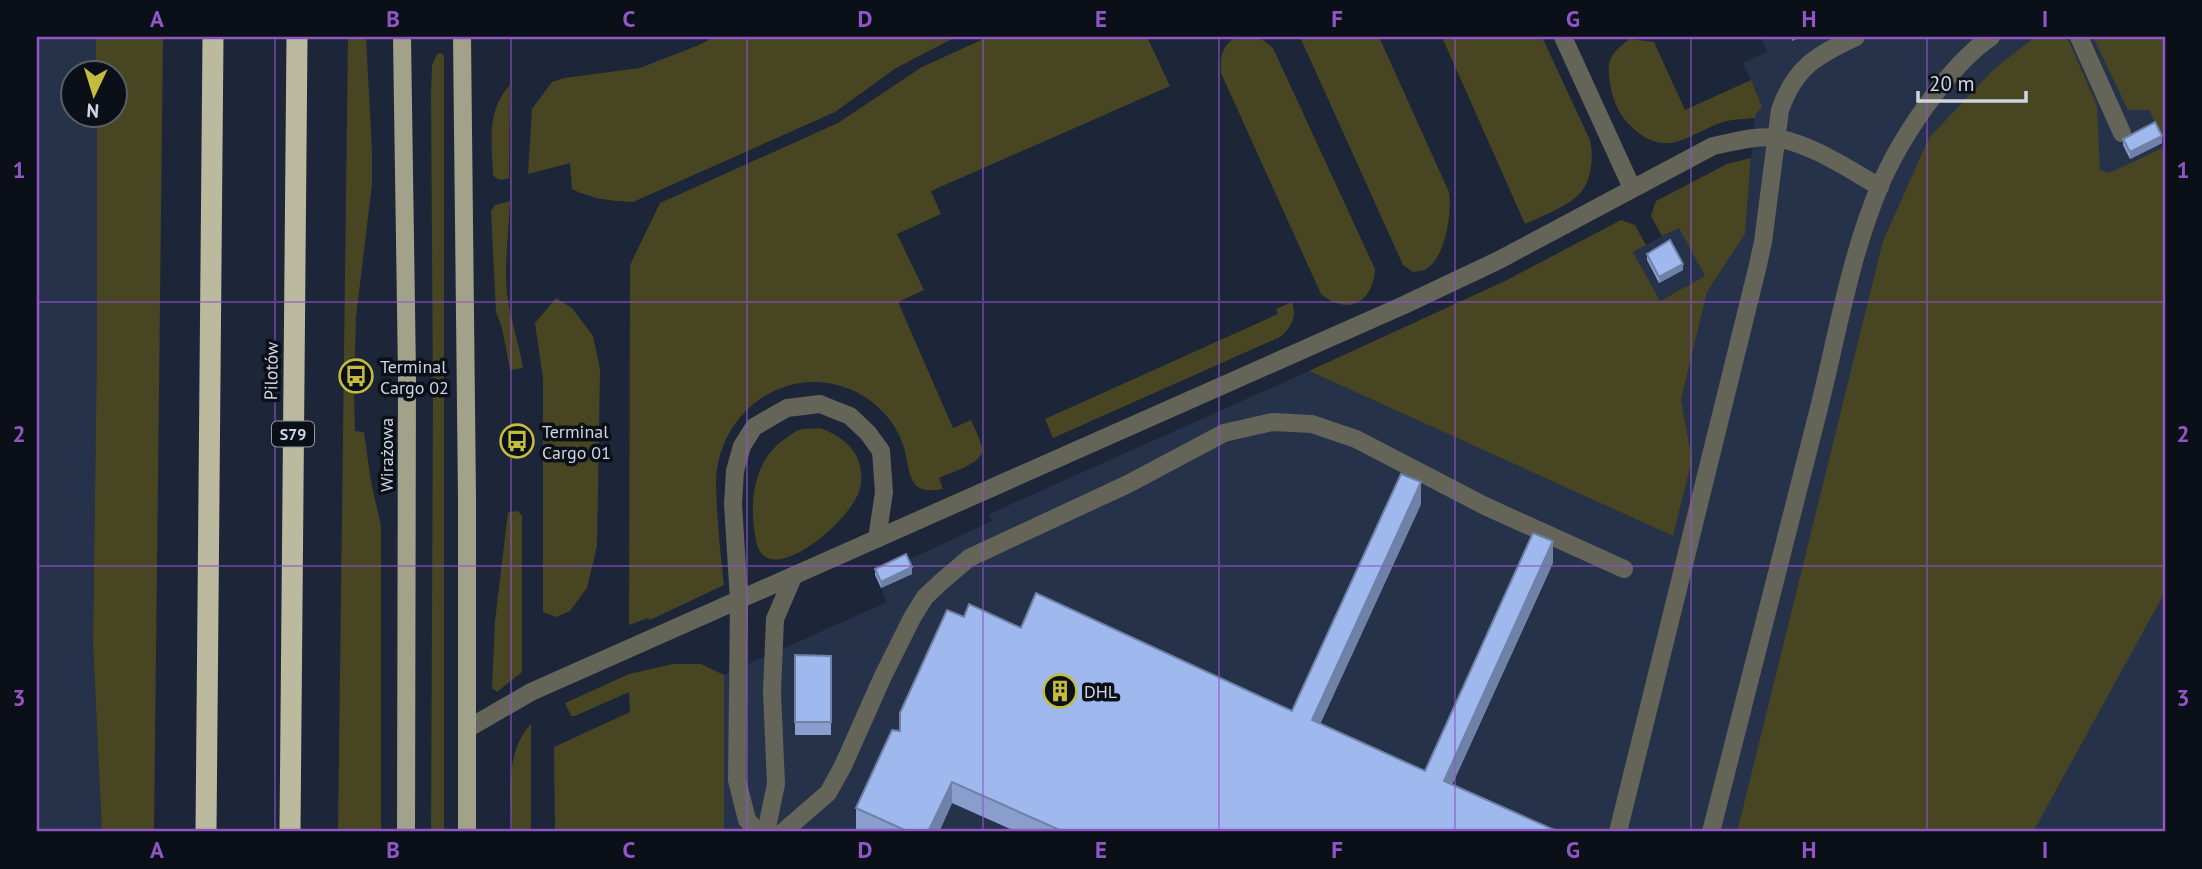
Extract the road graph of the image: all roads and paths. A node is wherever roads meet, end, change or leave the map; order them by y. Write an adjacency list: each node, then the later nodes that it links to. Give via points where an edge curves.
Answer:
1 (213, 37): 18 (highway)
2 (297, 37): 19 (highway, Pilotów / S79)
3 (402, 37): 20 (main road, Wirażowa)
4 (462, 37): 17 (main road)
5 (1563, 37): 12 (lane)
6 (1856, 37): 10 (lane, via 1823,52 1795,78 1780,110)
7 (1991, 37): 11 (lane, via 1909,130)
8 (2078, 37): 9 (lane)
9 (2122, 132)
10 (1776, 138): 11 (lane, via 1807,147); 12 (lane, via 1713,146); 25 (lane, via 1757,269)
11 (1880, 187): 26 (lane, via 1853,265)
12 (1632, 188): 13 (lane, via 1502,259)
13 (877, 539): 15 (lane); 16 (lane, via 884,492 881,452 875,442 850,416 820,404 787,408 754,427 735,471)
14 (1624, 569): 24 (lane, via 1485,506 1356,439 1312,424 1272,422 1224,433 1128,484 969,558 941,582 912,618 828,793)
15 (794, 575): 16 (lane); 23 (lane, via 775,619 776,783)
16 (739, 600): 17 (lane, via 531,692); 22 (lane, via 737,780 747,820)
17 (467, 729): 21 (main road)
18 (206, 832)
19 (290, 832)
20 (406, 832)
21 (467, 832)
22 (758, 832)
23 (766, 832)
24 (783, 832)
25 (1618, 832)
26 (1711, 832)

